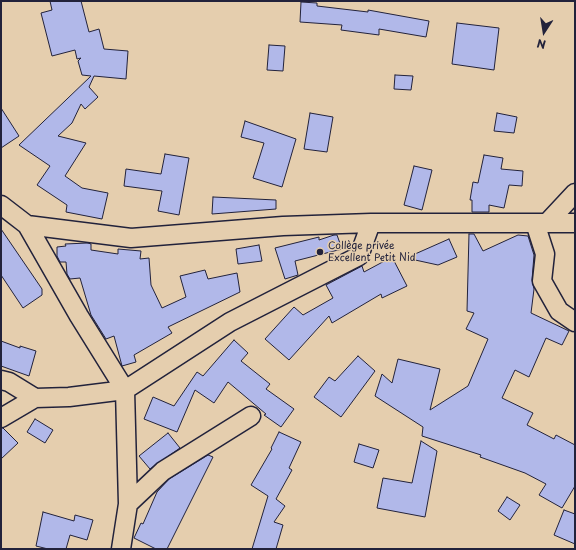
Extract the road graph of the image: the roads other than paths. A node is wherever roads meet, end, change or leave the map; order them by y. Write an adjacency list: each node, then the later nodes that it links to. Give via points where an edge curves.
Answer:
1 (575, 193): 4 (street)
2 (1, 205): 6 (street)
3 (371, 223): 4 (street); 6 (street, via 283,226 131,238); 9 (street, via 359,256 230,322)
4 (541, 223): 5 (street); 7 (street, via 545,254 542,281 558,311)
5 (575, 223)
6 (27, 225): 9 (street)
7 (575, 322)
8 (1, 380): 10 (street)
9 (125, 390): 10 (street, via 69,397); 13 (street)
10 (35, 398): 12 (street)
11 (251, 416): 13 (street, via 164,471)
12 (1, 418)
13 (128, 504): 14 (street)
14 (121, 549)

